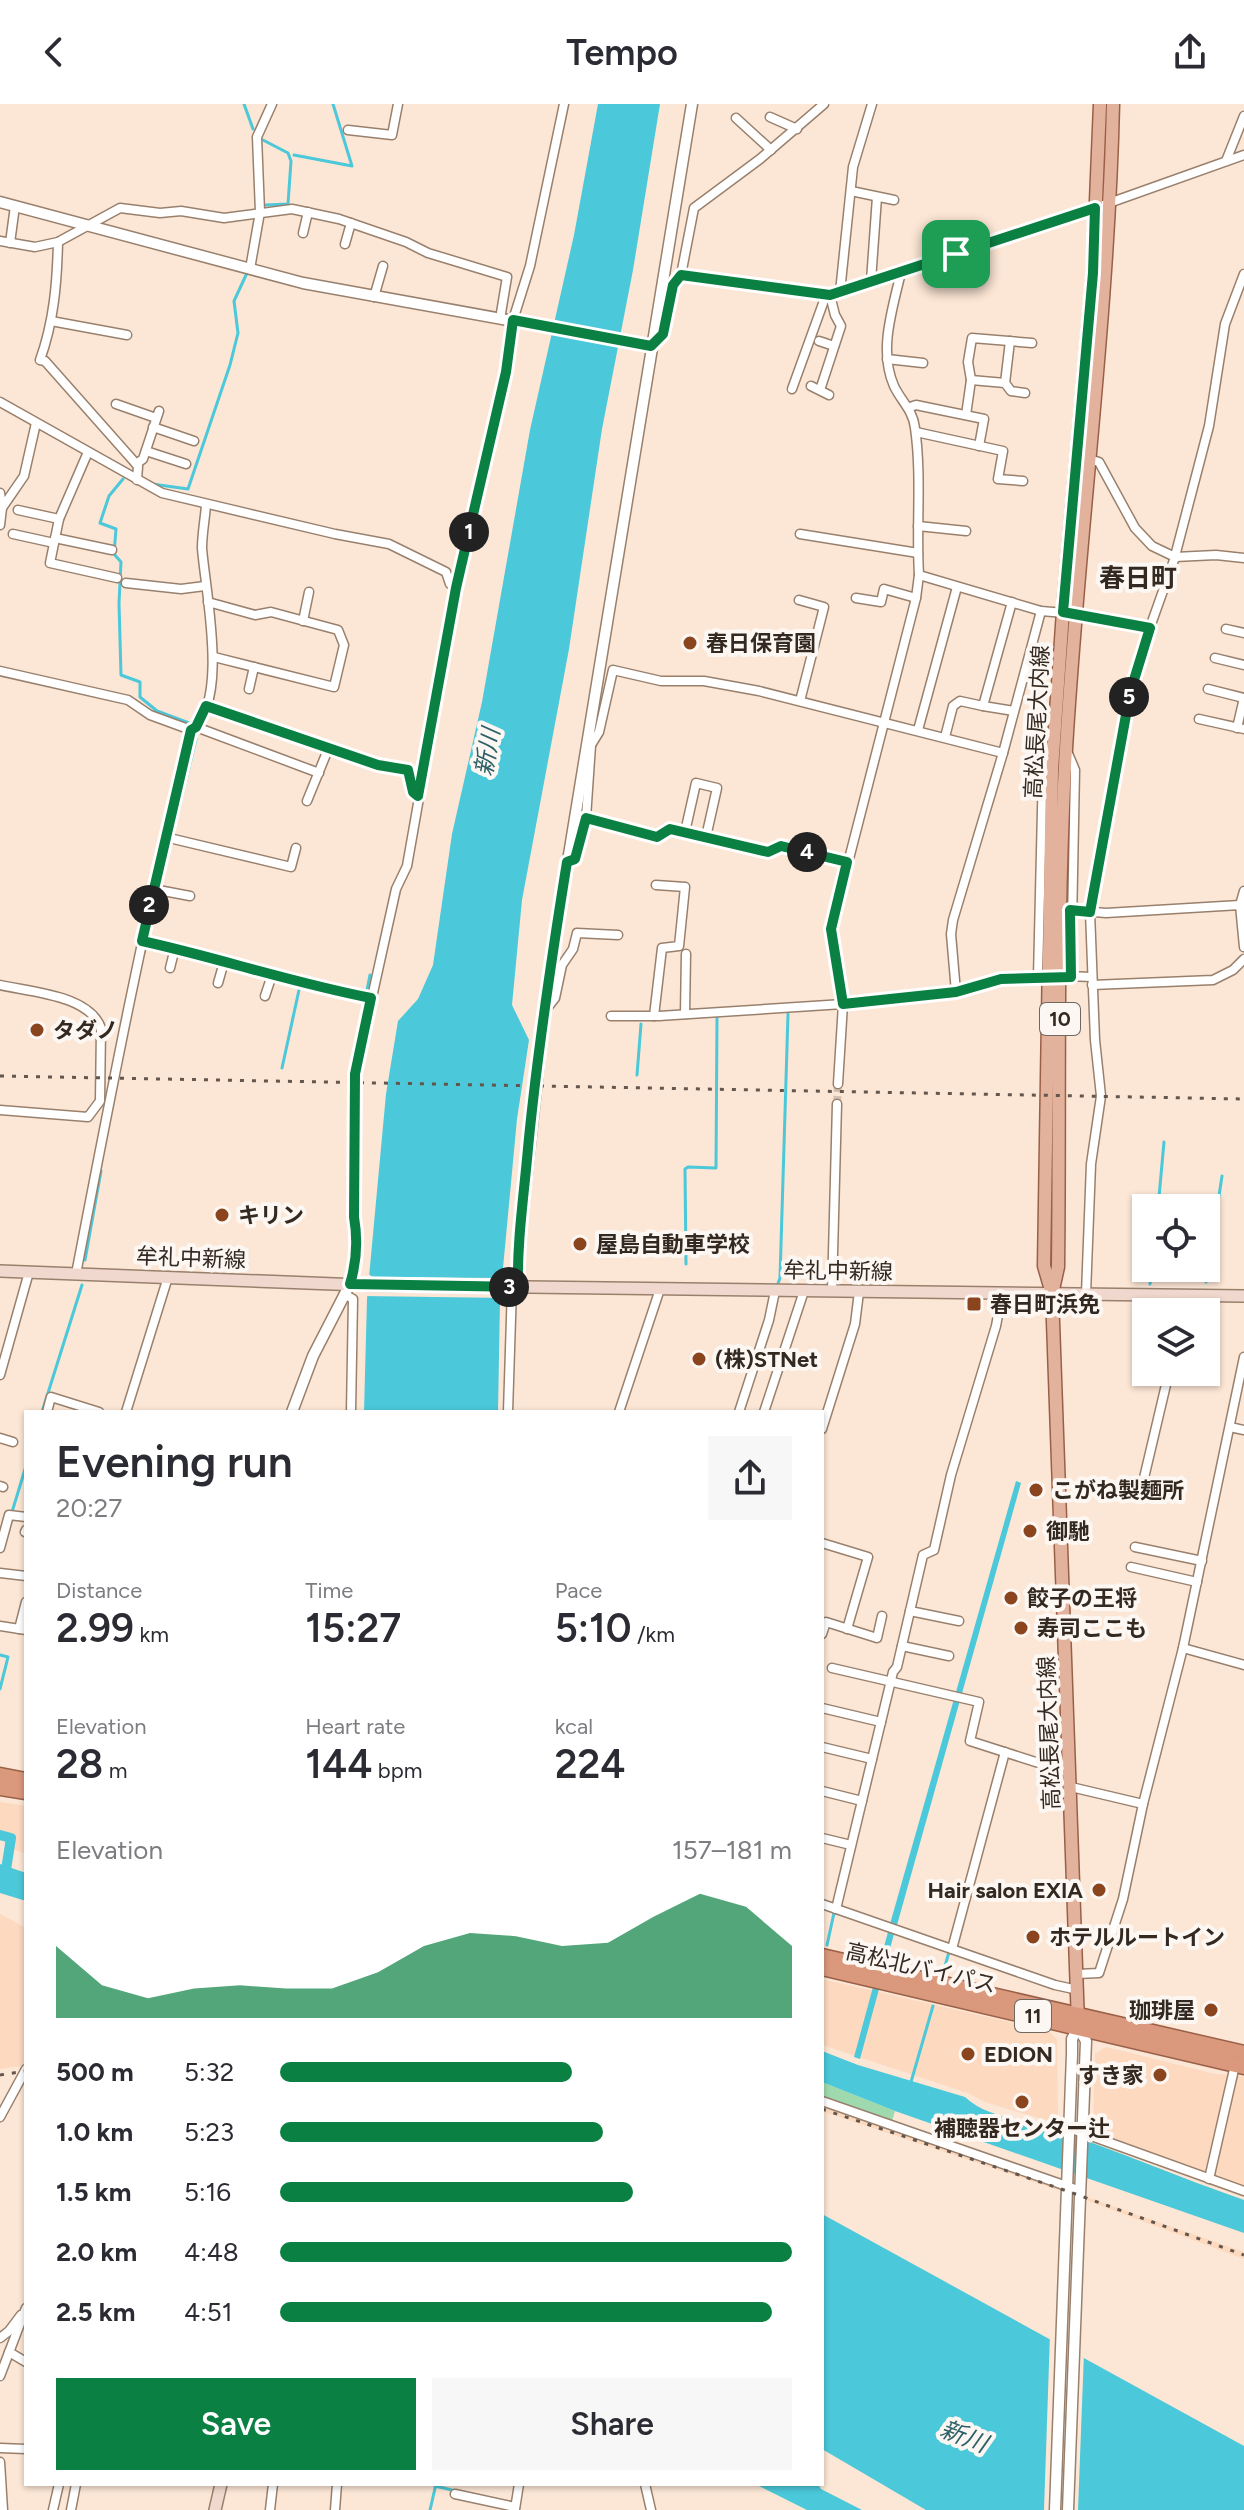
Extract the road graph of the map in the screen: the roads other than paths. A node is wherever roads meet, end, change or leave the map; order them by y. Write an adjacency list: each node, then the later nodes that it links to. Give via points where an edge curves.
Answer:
1 (272, 104): 24 (street, via 257,137)
2 (398, 104): 13 (street, via 392,135)
3 (564, 104): 43 (street, via 530,266)
4 (692, 104): 49 (street)
5 (824, 104): 12 (street)
6 (872, 104): 17 (street)
7 (1100, 104): 23 (main road, 高松長尾大内線 / 10)
8 (1113, 104): 21 (main road, 高松長尾大内線 / 10)
9 (1244, 116): 16 (street)
10 (770, 117): 12 (street)
11 (736, 118): 14 (street)
12 (797, 129): 14 (street)
13 (348, 130)
14 (771, 150): 37 (street, via 694,208)
15 (1244, 155): 16 (street)
16 (1226, 161): 21 (street)
17 (851, 191): 18 (street); 39 (street)
18 (877, 197): 19 (street); 38 (street)
19 (894, 200)
20 (0, 202): 22 (street)
21 (1111, 202): 23 (street); 69 (main road, 高松長尾大内線 / 10)
22 (15, 206): 27 (street); 31 (street)
23 (1095, 208): 35 (street); 102 (main road, 高松長尾大内線 / 10)
24 (260, 212): 25 (street); 27 (street, via 224,218 120,208); 34 (street)
25 (308, 212): 26 (street); 28 (street)
26 (351, 223): 32 (street); 42 (street, via 507,277)
27 (89, 225): 30 (street); 34 (street)
28 (303, 233)
29 (0, 241): 31 (street)
30 (58, 242): 31 (street, via 35,247); 44 (street)
31 (10, 243)
32 (345, 244)
33 (383, 266): 41 (street)
34 (250, 269): 41 (street)
35 (901, 272): 38 (street); 51 (street)
36 (1244, 274): 87 (street, via 1225,324 1209,426)
37 (681, 275): 40 (street); 49 (street, via 673,285 663,334)
38 (871, 281): 39 (street)
39 (840, 292): 40 (street)
40 (828, 295): 50 (street, via 841,326); 55 (street)
41 (374, 297): 42 (street)
42 (500, 319): 43 (street)
43 (513, 320): 49 (street); 94 (street)
44 (51, 321): 45 (street); 70 (street, via 40,360)
45 (127, 335)
46 (819, 341): 50 (street)
47 (1010, 341): 48 (street); 53 (street, via 972,338); 54 (street)
48 (1032, 343)
49 (650, 346): 125 (street)
50 (834, 346): 56 (street)
51 (887, 359): 52 (street); 60 (street, via 895,389)
52 (923, 363)
53 (971, 380): 54 (street); 61 (street)
54 (1005, 383): 57 (street, via 1011,391)
55 (792, 389)
56 (820, 390)
57 (1025, 393)
58 (0, 402): 63 (street)
59 (116, 404): 62 (street)
60 (910, 407): 61 (street); 64 (street)
61 (966, 415): 66 (street, via 984,419)
62 (156, 419): 65 (street); 67 (street)
63 (36, 423): 68 (street); 76 (street, via 24,476)
64 (916, 432): 66 (street); 80 (street)
65 (194, 441)
66 (979, 446): 73 (street, via 1003,451 998,479)
67 (146, 451): 70 (street); 71 (street)
68 (88, 452): 72 (street); 78 (street)
69 (1089, 459): 87 (street, via 1099,462 1142,537); 102 (main road, 高松長尾大内線 / 10)
70 (136, 464): 72 (street)
71 (186, 464)
72 (137, 480): 75 (street)
73 (1023, 481)
74 (0, 493): 76 (street)
75 (206, 505): 92 (street); 94 (street, via 389,544 446,572)
76 (2, 508): 79 (street)
77 (18, 510): 78 (street)
78 (59, 519): 84 (street)
79 (0, 525)
80 (918, 526): 81 (street); 86 (street)
81 (966, 531)
82 (13, 534): 84 (street)
83 (800, 534): 86 (street)
84 (55, 541): 85 (street); 89 (street, via 50,563)
85 (112, 550)
86 (918, 553): 90 (street)
87 (1175, 557): 88 (street); 104 (street)
88 (1244, 558)
89 (84, 571): 91 (street); 92 (street, via 161,592)
90 (919, 575): 93 (street); 97 (street)
91 (82, 581)
92 (205, 586): 99 (street)
93 (957, 587): 100 (street); 123 (street)
94 (456, 588): 130 (street)
95 (309, 592): 103 (street)
96 (856, 598): 97 (street, via 881,602 884,589)
97 (916, 598): 120 (street)
98 (799, 600): 115 (street, via 824,607)
99 (208, 602): 103 (street); 107 (street)
100 (1012, 602): 101 (street); 117 (street)
101 (1041, 611): 102 (street); 118 (street)
102 (1069, 613): 104 (street); 127 (main road, 高松長尾大内線 / 10)
103 (303, 621): 110 (street, via 338,630 344,645 334,687)
104 (1150, 628): 145 (street, via 1130,693)
105 (1226, 629): 106 (street)
106 (1244, 633)
107 (214, 657): 110 (street); 116 (street)
108 (1215, 658): 109 (street)
109 (1244, 665)
110 (254, 667): 112 (street)
111 (0, 671): 122 (street, via 128,700 150,715)
112 (249, 689)
113 (1208, 689): 114 (street)
114 (1244, 698): 121 (street)
115 (800, 701): 120 (street); 125 (street, via 720,683 661,681 613,670 599,732)
116 (206, 706): 122 (street); 126 (street)
117 (983, 706): 118 (street); 124 (street, via 960,701 953,706)
118 (1014, 711): 128 (street)
119 (1199, 719): 121 (street)
120 (885, 721): 123 (street); 138 (street)
121 (1240, 728)
122 (194, 729): 129 (street); 135 (street)
123 (918, 730): 124 (street)
124 (945, 737): 128 (street)
125 (590, 744): 132 (street); 137 (street)
126 (329, 747): 129 (street); 130 (street, via 408,770)
127 (1060, 748): 144 (street, via 1075,770); 156 (street, via 1043,768); 183 (main road, 高松長尾大内線 / 10, via 1058,1267)
128 (1003, 753): 160 (street, via 953,920)
129 (319, 773): 131 (street)
130 (418, 796): 162 (street, via 407,866 396,889)
131 (307, 801)
132 (586, 818): 133 (street, via 657,837 670,829); 137 (street, via 575,859)
133 (685, 832): 134 (street); 134 (street, via 696,783 717,788)
134 (706, 837): 138 (street, via 768,852 781,846)
135 (169, 838): 136 (street, via 291,867); 140 (street)
136 (296, 848)
137 (567, 862): 164 (street)
138 (847, 862): 163 (street, via 831,929)
139 (656, 885): 167 (street, via 685,887 679,946 662,948)
140 (157, 889): 142 (street); 147 (street)
141 (1244, 891): 143 (street)
142 (190, 896)
143 (1240, 905): 145 (street); 148 (street)
144 (1070, 910): 145 (street); 155 (street)
145 (1090, 912): 157 (street)
146 (618, 935): 164 (street, via 577,933 555,998)
147 (145, 942): 149 (street); 173 (street)
148 (1244, 947)
149 (175, 948): 152 (street); 153 (street)
150 (686, 954): 165 (street)
151 (1244, 959): 157 (street, via 1213,980)
152 (224, 962): 154 (street); 158 (street)
153 (170, 968)
154 (272, 975): 161 (street); 162 (street)
155 (1068, 976): 156 (street, bridge); 157 (street)
156 (1040, 977): 160 (street, via 1001,979)
157 (1092, 981): 184 (street, via 1101,1096 1091,1164)
158 (218, 983)
159 (0, 985): 170 (street, via 73,1001 97,1018 101,1028 100,1101 88,1117)
160 (956, 992): 163 (street)
161 (265, 996)
162 (371, 998): 175 (street, via 355,1074 357,1235)
163 (843, 1004): 165 (street); 168 (street)
164 (543, 1013): 176 (street)
165 (685, 1014): 167 (street)
166 (611, 1016): 167 (street)
167 (654, 1016)
168 (838, 1084)
169 (837, 1104): 180 (street)
170 (0, 1110)
171 (0, 1271): 172 (main road, 牟礼中新線)
172 (29, 1272): 173 (main road, 牟礼中新線); 188 (street)
173 (76, 1274): 174 (main road, 牟礼中新線)
174 (168, 1277): 175 (main road, 牟礼中新線); 192 (street)
175 (351, 1287): 176 (main road, 牟礼中新線); 193 (street, via 313,1356); 194 (street)
176 (512, 1287): 177 (main road, 牟礼中新線); 195 (street)
177 (660, 1289): 178 (main road, 牟礼中新線); 196 (street)
178 (775, 1291): 179 (main road, 牟礼中新線); 197 (street)
179 (804, 1291): 180 (main road, 牟礼中新線); 198 (street)
180 (832, 1291): 181 (main road, 牟礼中新線)
181 (859, 1292): 182 (main road, 牟礼中新線); 199 (street, via 855,1324)
182 (1002, 1293): 183 (main road, 牟礼中新線); 214 (street, via 934,1550 923,1555)
183 (1052, 1294): 184 (main road, 牟礼中新線); 232 (main road, 高松長尾大内線 / 10)
184 (1086, 1294): 185 (main road, 牟礼中新線)
185 (1186, 1296): 186 (main road, 牟礼中新線)
186 (1244, 1296)
187 (1244, 1357): 200 (street)
188 (0, 1375)
189 (1166, 1386): 204 (street)
190 (48, 1410): 191 (street, via 51,1397)
191 (93, 1410)
192 (127, 1410)
193 (293, 1410)
194 (351, 1410)
195 (508, 1410)
196 (620, 1410)
197 (740, 1410)
198 (765, 1410)
199 (824, 1423)
200 (1230, 1427): 201 (street); 209 (street)
201 (1244, 1430)
202 (0, 1438): 203 (street)
203 (13, 1442)
204 (1144, 1478)
205 (24, 1517): 206 (street, via 9,1515)
206 (1, 1543)
207 (824, 1544): 219 (street, via 868,1557)
208 (1135, 1547): 209 (street)
209 (1202, 1561): 213 (street)
210 (1131, 1567): 213 (street)
211 (0, 1573): 212 (street)
212 (24, 1576)
213 (1197, 1582): 222 (street)
214 (910, 1611): 216 (street); 221 (street)
215 (882, 1616): 219 (street, via 877,1638)
216 (959, 1621)
217 (824, 1622): 219 (street)
218 (0, 1626): 220 (street)
219 (847, 1629)
220 (23, 1630)
221 (902, 1646): 223 (street); 226 (street)
222 (1183, 1648): 224 (street); 240 (street)
223 (949, 1656)
224 (1244, 1665)
225 (832, 1668): 226 (street)
226 (891, 1683): 228 (street); 230 (street, via 979,1702 970,1741)
227 (824, 1708): 228 (street)
228 (881, 1722): 231 (street)
229 (824, 1747): 231 (street)
230 (1005, 1752): 232 (street); 245 (street)
231 (872, 1759): 239 (street)
232 (1070, 1773): 235 (main road, 高松長尾大内線 / 10)
233 (0, 1775): 234 (highway)
234 (24, 1780)
235 (1071, 1787): 240 (street); 248 (main road, 高松長尾大内線 / 10)
236 (0, 1788): 237 (highway)
237 (24, 1792)
238 (824, 1792): 239 (street)
239 (862, 1801): 242 (street)
240 (1143, 1804): 248 (street, via 1123,1899 1099,1973)
241 (824, 1838): 242 (street)
242 (851, 1845): 244 (street)
243 (824, 1905): 244 (street)
244 (836, 1909): 245 (street)
245 (952, 1949): 249 (street)
246 (824, 1957): 250 (highway, 高松北バイパス / 11)
247 (824, 1968): 250 (highway, 高松北バイパス / 11)
248 (1077, 1974): 249 (main road, 高松長尾大内線 / 10)
249 (1078, 1990): 250 (main road, 高松長尾大内線 / 10)
250 (1078, 2021): 251 (highway, 高松北バイパス / 11); 255 (street, via 1072,2039); 256 (street, via 1086,2041)
251 (1241, 2057): 257 (street)
252 (22, 2083): 254 (street)
253 (824, 2102): 258 (street)
254 (0, 2117)
255 (1069, 2130): 256 (street); 258 (street)
256 (1081, 2134): 257 (street); 258 (street)
257 (1209, 2179): 259 (street)
258 (1073, 2183): 285 (street, via 1062,2266); 286 (street)
259 (1244, 2191)
260 (24, 2311): 262 (street)
261 (24, 2313): 263 (street)
262 (0, 2338)
263 (9, 2352): 264 (street); 265 (street)
264 (24, 2361)
265 (0, 2376)
266 (0, 2448): 267 (street)
267 (24, 2449)
268 (0, 2462): 278 (street)
269 (59, 2486): 279 (street)
270 (76, 2486): 280 (street)
271 (221, 2486): 281 (main road)
272 (273, 2486): 282 (street)
273 (337, 2486): 283 (street)
274 (519, 2486): 277 (street)
275 (645, 2486): 284 (street)
276 (455, 2494): 277 (street)
277 (515, 2509)
278 (3, 2510)
279 (53, 2510)
280 (71, 2510)
281 (215, 2510)
282 (270, 2510)
283 (335, 2510)
284 (651, 2510)
285 (1055, 2510)
286 (1068, 2510)

